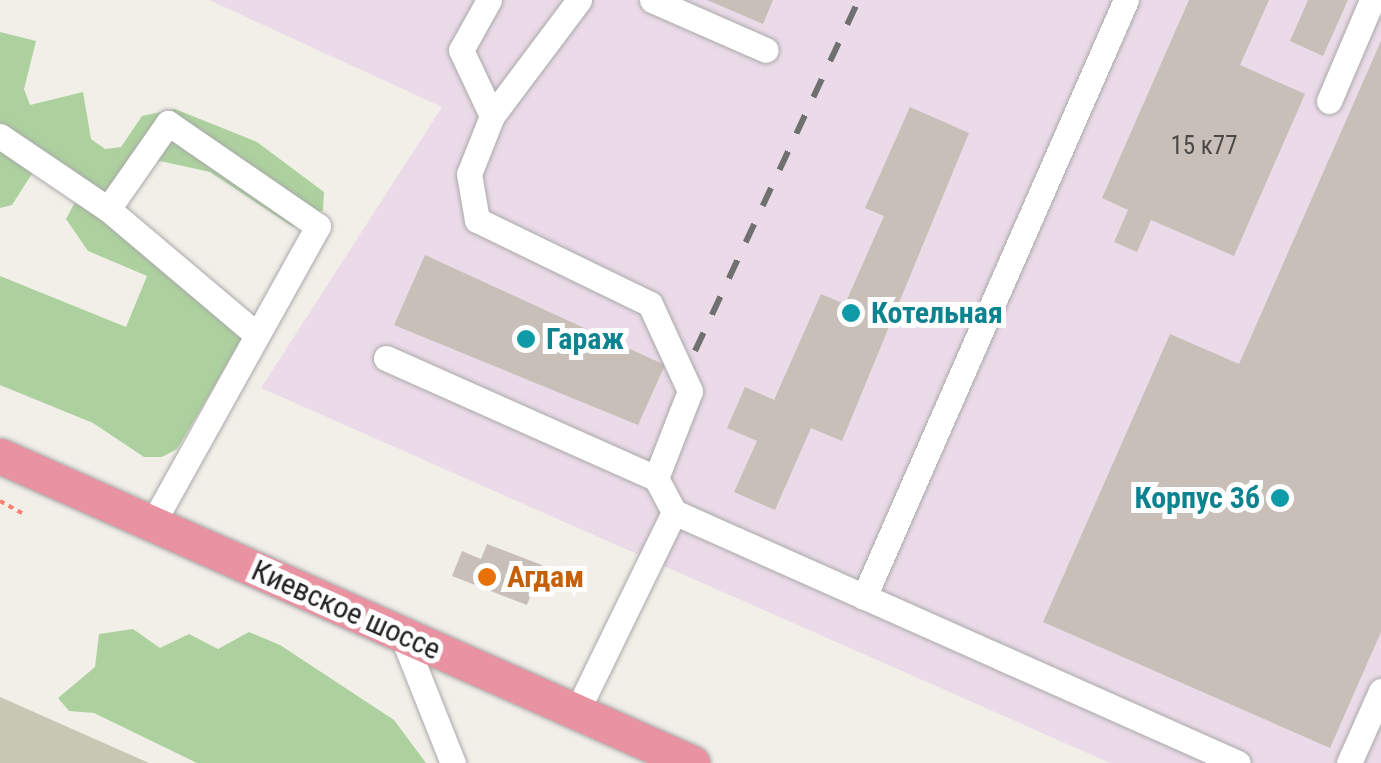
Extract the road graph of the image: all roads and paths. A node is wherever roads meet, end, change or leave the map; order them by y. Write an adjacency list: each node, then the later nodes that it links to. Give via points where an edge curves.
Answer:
1 (488, 0): 8 (lane, via 461,50)
2 (580, 0): 8 (lane)
3 (652, 0): 6 (lane)
4 (1126, 0): 19 (lane)
5 (1372, 0): 7 (lane)
6 (766, 50)
7 (1329, 101)
8 (492, 116): 14 (lane, via 469,174 477,220 650,304 690,392)
9 (0, 136): 10 (lane)
10 (108, 209): 11 (lane); 11 (lane, via 168,123 318,226)
11 (257, 335): 18 (lane)
12 (386, 358): 14 (lane)
13 (0, 456): 18 (highway, Киевское шоссе)
14 (656, 478): 16 (lane)
15 (0, 501): 17 (path)
16 (674, 512): 19 (lane); 22 (lane)
17 (25, 515)
18 (152, 524): 20 (highway, Киевское шоссе)
19 (864, 597): 25 (lane)
20 (402, 635): 22 (highway, Киевское шоссе); 23 (lane)
21 (1381, 691): 26 (lane)
22 (576, 712): 24 (highway, Киевское шоссе)
23 (453, 763)
24 (692, 763)
25 (1238, 763)
26 (1350, 763)

